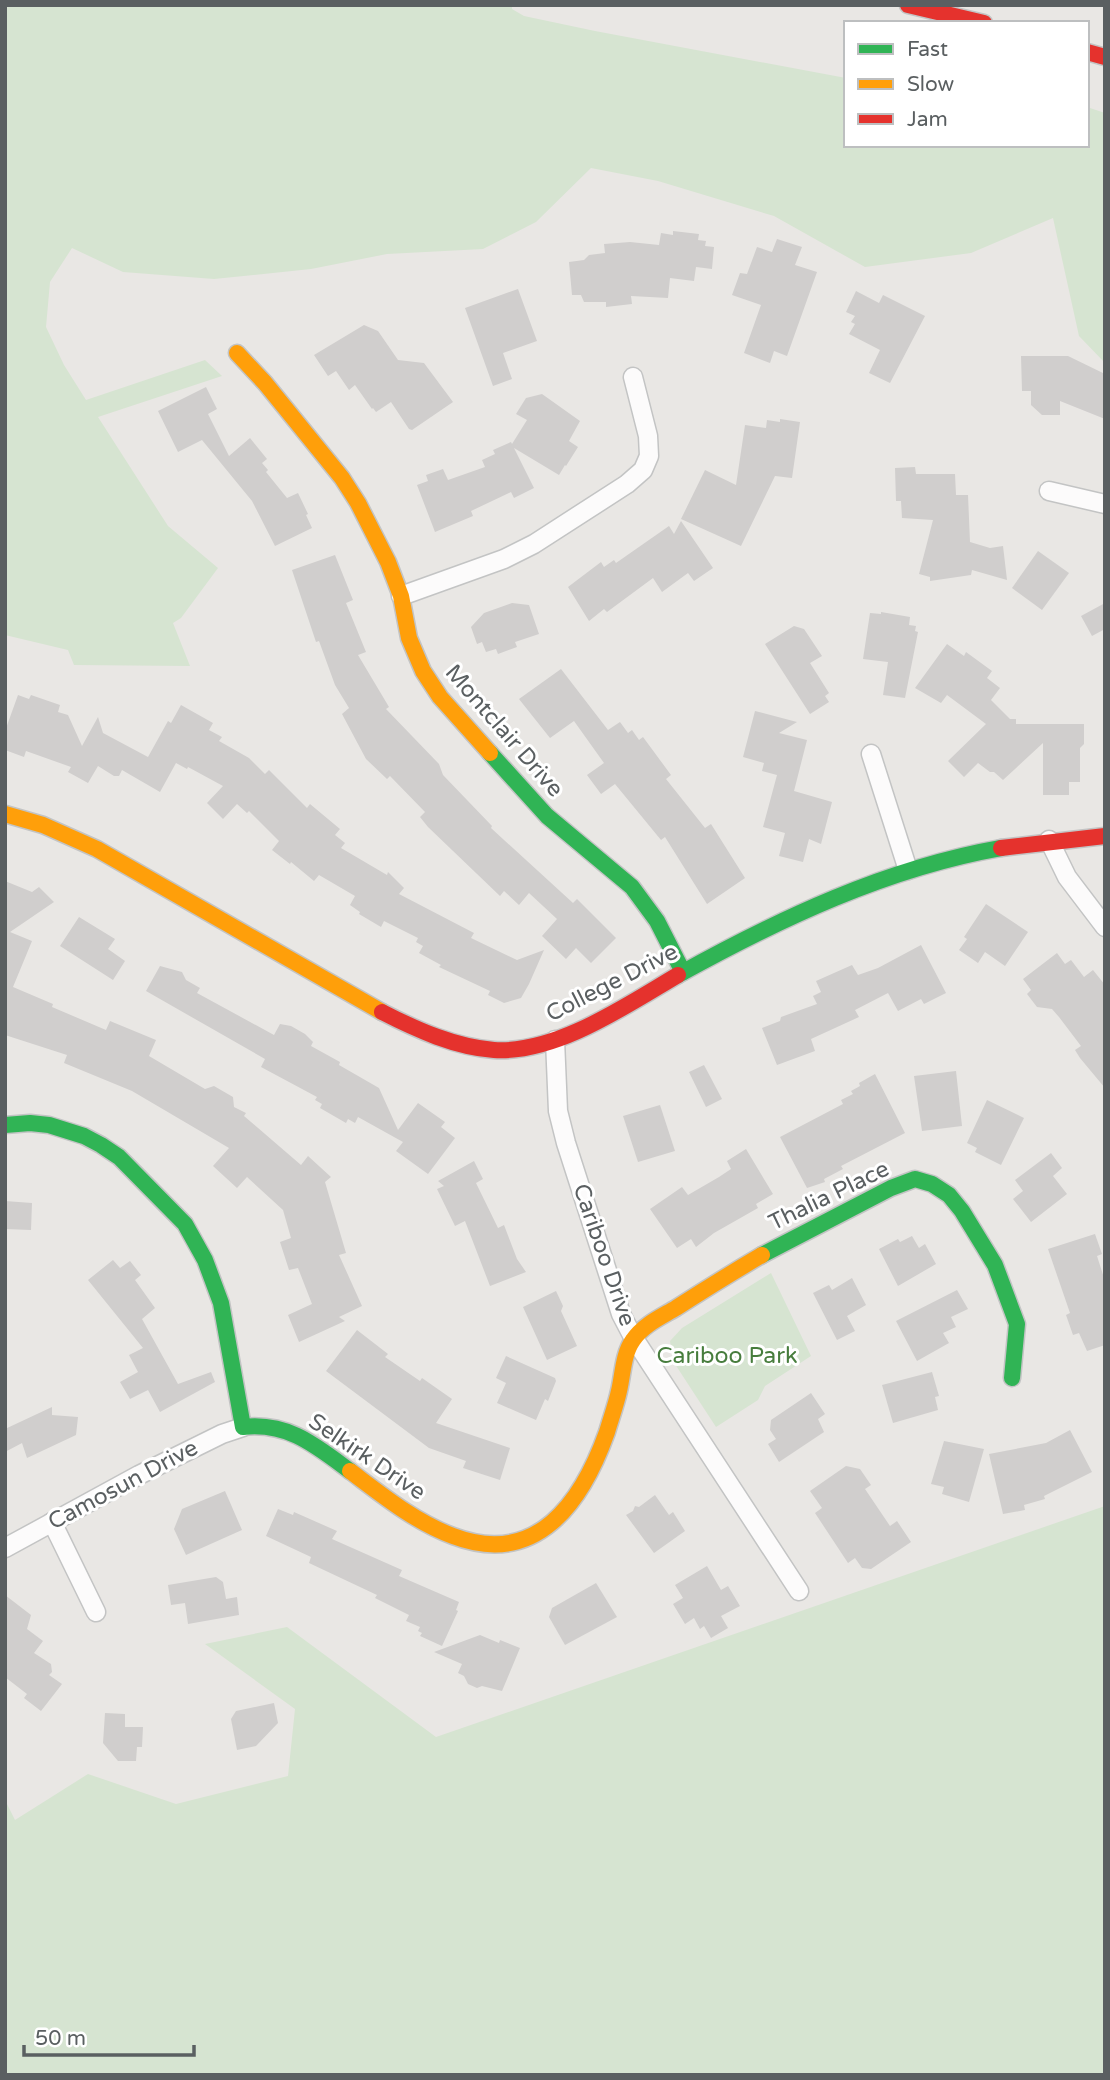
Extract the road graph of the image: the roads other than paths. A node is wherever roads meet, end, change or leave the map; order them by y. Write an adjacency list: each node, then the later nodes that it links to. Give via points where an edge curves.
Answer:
1 (908, 5): 2 (main road)
2 (976, 21)
3 (237, 353): 7 (main road, Montclair Drive, via 342,478 374,531)
4 (633, 377): 7 (street, via 648,436 649,456 643,470 524,549)
5 (1049, 491): 6 (street)
6 (1105, 504)
7 (401, 596): 14 (main road, Montclair Drive, via 409,638 440,697 562,832 632,887 657,920)
8 (871, 754): 12 (street)
9 (5, 814): 15 (main road, College Drive, via 48,826 96,849 377,1009 441,1037 500,1051)
10 (1105, 836): 11 (main road, College Drive)
11 (1049, 840): 12 (main road, College Drive); 13 (street, via 1067,877)
12 (908, 870): 14 (main road, College Drive, via 830,901)
13 (1105, 927)
14 (683, 972): 15 (main road, College Drive)
15 (555, 1040): 17 (street, Cariboo Drive, via 558,1111 564,1135 621,1314)
16 (5, 1125): 19 (main road, via 49,1125 101,1145 128,1165 185,1224 221,1303)
17 (634, 1338): 18 (main road, Thalia Place, via 746,1264 915,1179 948,1195 995,1265 1017,1324); 19 (main road, Selkirk Drive, via 600,1448 585,1480 554,1523 514,1544 479,1544 448,1535 291,1432 268,1426); 22 (street, Cariboo Drive)
18 (1012, 1378)
19 (243, 1427): 20 (street, Camosun Drive, via 200,1444)
20 (52, 1522): 21 (street, Camosun Drive); 23 (street)
21 (5, 1548)
22 (799, 1591)
23 (96, 1612)

